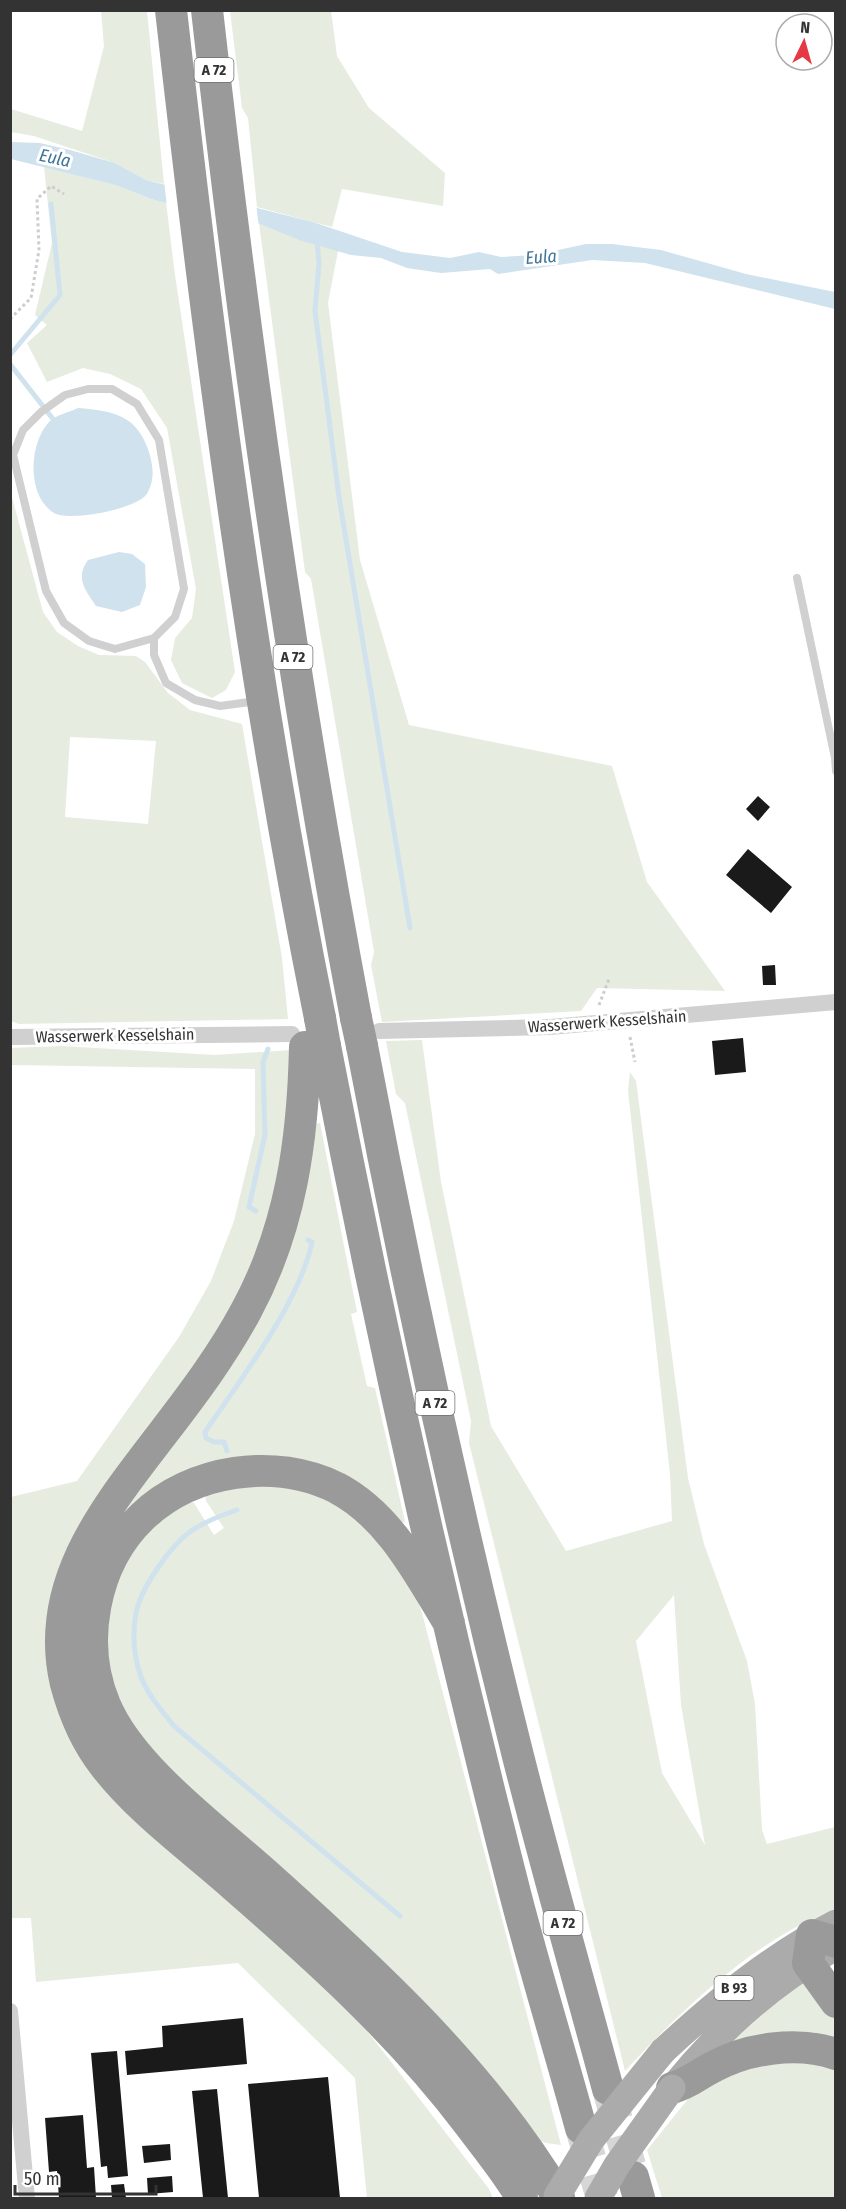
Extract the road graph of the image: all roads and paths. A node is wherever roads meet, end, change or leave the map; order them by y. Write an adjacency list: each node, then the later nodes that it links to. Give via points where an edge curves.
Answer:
1 (171, 10): 7 (highway, A 72, via 227,464)
2 (207, 10): 14 (highway, A 72, via 240,294 278,565 323,840)
3 (64, 194): 4 (path, via 51,186 38,199 39,250 32,298)
4 (10, 319)
5 (797, 578): 8 (lane)
6 (154, 638): 6 (lane, via 175,617 184,588 159,440 137,404 112,388 65,395 23,430 13,455 46,591 64,623 89,641 115,649); 7 (lane, via 154,655 166,683 195,700 220,706)
7 (263, 700): 15 (highway, A 72, via 302,930)
8 (835, 758): 9 (lane)
9 (836, 771)
10 (609, 978): 13 (path)
11 (836, 1002): 12 (street, Wasserwerk Kesselshain)
12 (627, 1020): 13 (street, Wasserwerk Kesselshain); 17 (path)
13 (592, 1024): 14 (street, Wasserwerk Kesselshain)
14 (366, 1032): 23 (highway, A 72, via 408,1281 477,1585)
15 (309, 1033): 16 (street, Wasserwerk Kesselshain); 18 (highway, A 72, via 359,1216); 28 (highway, via 294,1180 266,1271 225,1347 91,1533 78,1559 63,1609 63,1670 73,1712 104,1766 390,2028 452,2102)
16 (10, 1037)
17 (635, 1062)
18 (450, 1623): 25 (highway, A 72, via 517,1898); 26 (highway, via 404,1549 372,1513 338,1489 303,1475 265,1470 220,1475 181,1489 142,1517 114,1552 98,1591 92,1633 94,1674 105,1707 136,1755 417,2014 472,2078 541,2169)
19 (825, 1942): 20 (highway); 24 (main road, B 93, via 729,2026); 26 (main road, B 93, bridge, via 712,2004 644,2071 591,2140)
20 (836, 2002)
21 (10, 2011): 27 (street)
22 (836, 2054): 24 (highway, via 771,2049 713,2067 690,2083)
23 (608, 2088)
24 (672, 2088): 29 (main road, B 93, bridge, via 617,2165)
25 (581, 2128)
26 (557, 2198)
27 (27, 2199)
28 (522, 2199)
29 (598, 2199)

